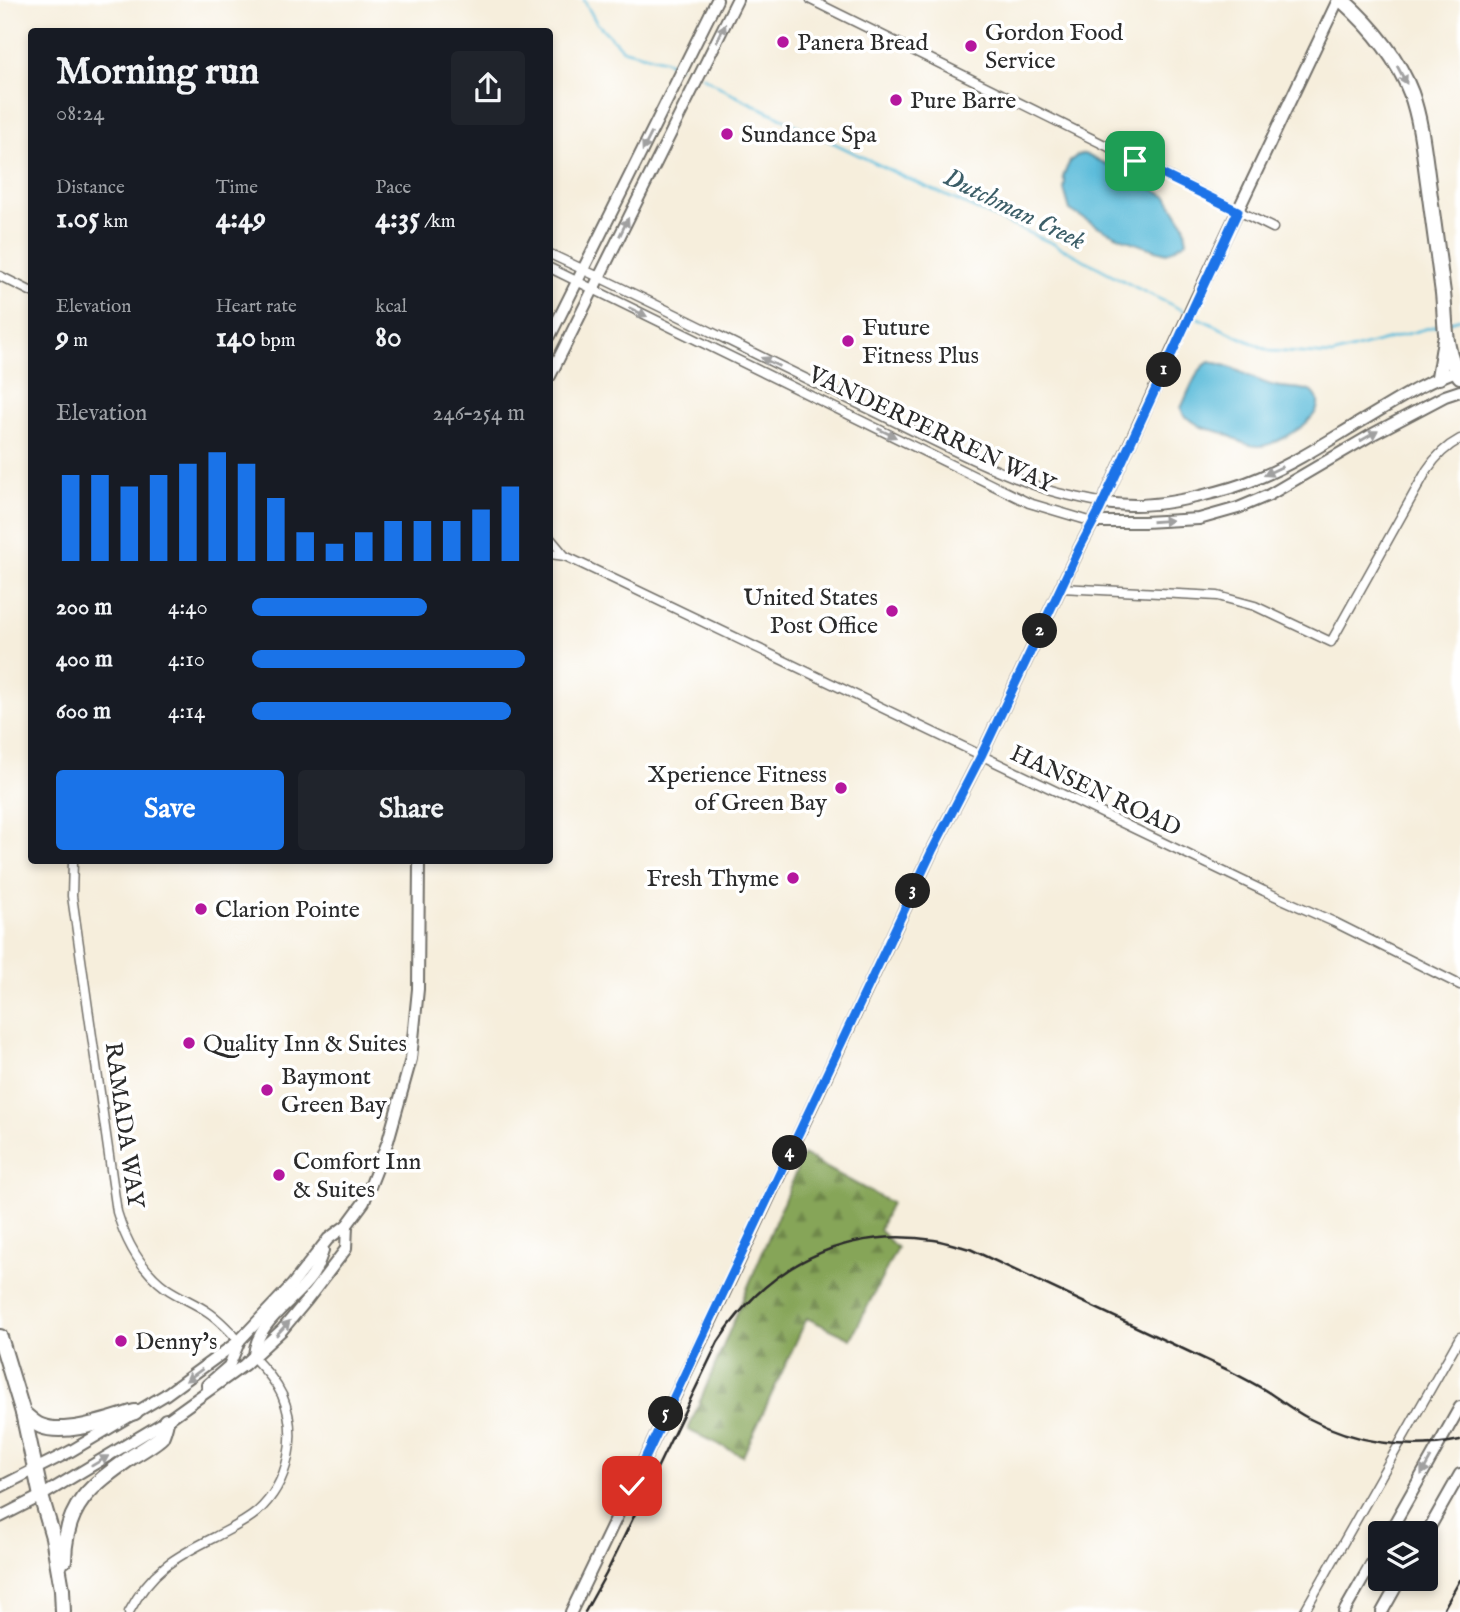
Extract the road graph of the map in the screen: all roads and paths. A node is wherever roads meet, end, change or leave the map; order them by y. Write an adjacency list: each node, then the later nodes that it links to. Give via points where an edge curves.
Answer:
1 (718, 0): 9 (street, one-way to 9)
2 (737, 0): 11 (street, one-way to 2)
3 (811, 0): 5 (street)
4 (1340, 0): 5 (street); 16 (highway, one-way to 16, via 1376,34 1410,92 1423,145)
5 (1238, 211): 6 (street); 22 (street)
6 (1273, 228)
7 (553, 255): 9 (street, VANDERPERREN WAY)
8 (553, 270): 12 (street, VANDERPERREN WAY)
9 (583, 270): 11 (street, VANDERPERREN WAY); 12 (street)
10 (0, 276): 14 (street)
11 (599, 277): 13 (street); 22 (street, VANDERPERREN WAY, one-way to 11, via 1053,492 1012,476)
12 (577, 282): 13 (street, VANDERPERREN WAY); 15 (street)
13 (593, 289): 17 (street); 23 (street, VANDERPERREN WAY, one-way to 23, via 1029,503)
14 (28, 290)
15 (553, 330)
16 (1446, 338): 18 (highway); 19 (highway)
17 (553, 370)
18 (1459, 372): 19 (street, VANDERPERREN WAY)
19 (1439, 377): 22 (street, VANDERPERREN WAY, one-way to 22, via 1259,478 1159,503)
20 (1460, 391): 23 (street, VANDERPERREN WAY, one-way to 20, via 1199,519 1238,508)
21 (1460, 439): 27 (street, via 1443,448 1427,470 1331,642 1255,606 1218,596)
22 (1103, 503): 23 (street)
23 (1093, 522): 27 (street)
24 (553, 542): 26 (street, HANSEN ROAD)
25 (553, 554): 26 (street, HANSEN ROAD)
26 (565, 556): 28 (street, HANSEN ROAD)
27 (1060, 588): 28 (street)
28 (981, 756): 31 (street, HANSEN ROAD); 54 (street)
29 (73, 864): 36 (street, RAMADA WAY, via 72,896 122,1228 138,1260 152,1275 214,1316)
30 (419, 864): 32 (street, via 418,989 411,1059 388,1141 364,1202)
31 (1460, 985)
32 (347, 1225): 33 (street); 37 (street, one-way to 32, via 282,1330 345,1249)
33 (328, 1239): 36 (street); 37 (street, via 313,1275 266,1325)
34 (0, 1337): 40 (highway)
35 (1460, 1337): 55 (street)
36 (239, 1341): 39 (street, one-way to 39); 41 (street, via 229,1366)
37 (253, 1357): 41 (street); 53 (street, via 273,1378 289,1417 288,1459 277,1488 246,1521 169,1562 146,1585)
38 (1460, 1407): 47 (street, one-way to 47)
39 (135, 1412): 40 (highway, via 57,1429 41,1426); 42 (street)
40 (23, 1413): 42 (highway)
41 (166, 1421): 45 (street, one-way to 41); 50 (highway, via 161,1436 80,1501 66,1536)
42 (36, 1469): 44 (street); 45 (highway)
43 (1460, 1474): 48 (street)
44 (0, 1487)
45 (41, 1496): 46 (street); 50 (highway)
46 (0, 1517)
47 (1396, 1521)
48 (1433, 1521)
49 (1368, 1570): 56 (street)
50 (62, 1589): 52 (highway)
51 (1394, 1591): 57 (street)
52 (63, 1612)
53 (130, 1612)
54 (571, 1612)
55 (1304, 1612)
56 (1344, 1612)
57 (1382, 1612)

